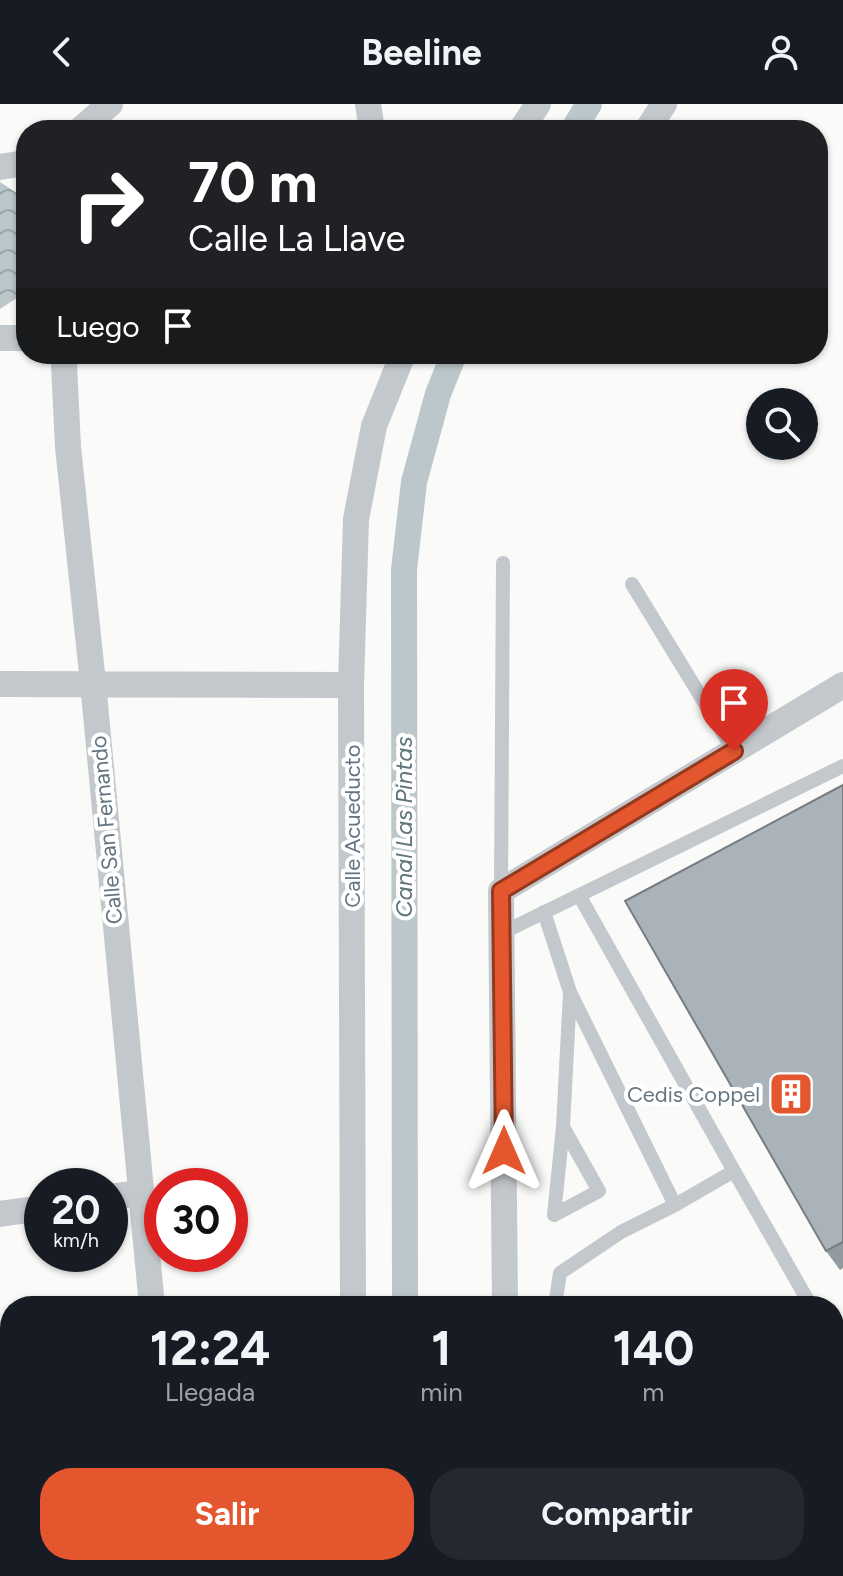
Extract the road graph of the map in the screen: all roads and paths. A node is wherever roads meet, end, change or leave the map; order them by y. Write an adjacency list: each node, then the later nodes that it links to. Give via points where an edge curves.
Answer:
1 (110, 104): 2 (street)
2 (87, 119)
3 (64, 364): 7 (street, Calle San Fernando)
4 (399, 364): 9 (street, Calle Acueducto, via 374,426 356,519)
5 (503, 563): 13 (lane)
6 (632, 584): 11 (lane)
7 (93, 683): 8 (street); 9 (street); 20 (street, Calle San Fernando)
8 (0, 684)
9 (351, 685): 26 (street, Calle Acueducto)
10 (843, 685): 11 (street)
11 (734, 751): 13 (street)
12 (843, 766): 14 (lane)
13 (501, 891): 16 (street)
14 (579, 895): 15 (lane); 19 (lane)
15 (544, 912): 16 (lane); 17 (lane)
16 (502, 933): 27 (street)
17 (570, 992): 18 (lane); 22 (lane)
18 (563, 1127): 18 (lane, via 558,1171 554,1215 599,1191)
19 (734, 1171): 22 (lane); 29 (lane)
20 (140, 1193): 21 (street); 25 (street, Calle San Fernando)
21 (128, 1195)
22 (675, 1205): 28 (lane, via 621,1232 560,1273)
23 (24, 1211): 24 (street)
24 (0, 1214)
25 (151, 1296)
26 (353, 1296)
27 (505, 1296)
28 (557, 1296)
29 (805, 1296)

